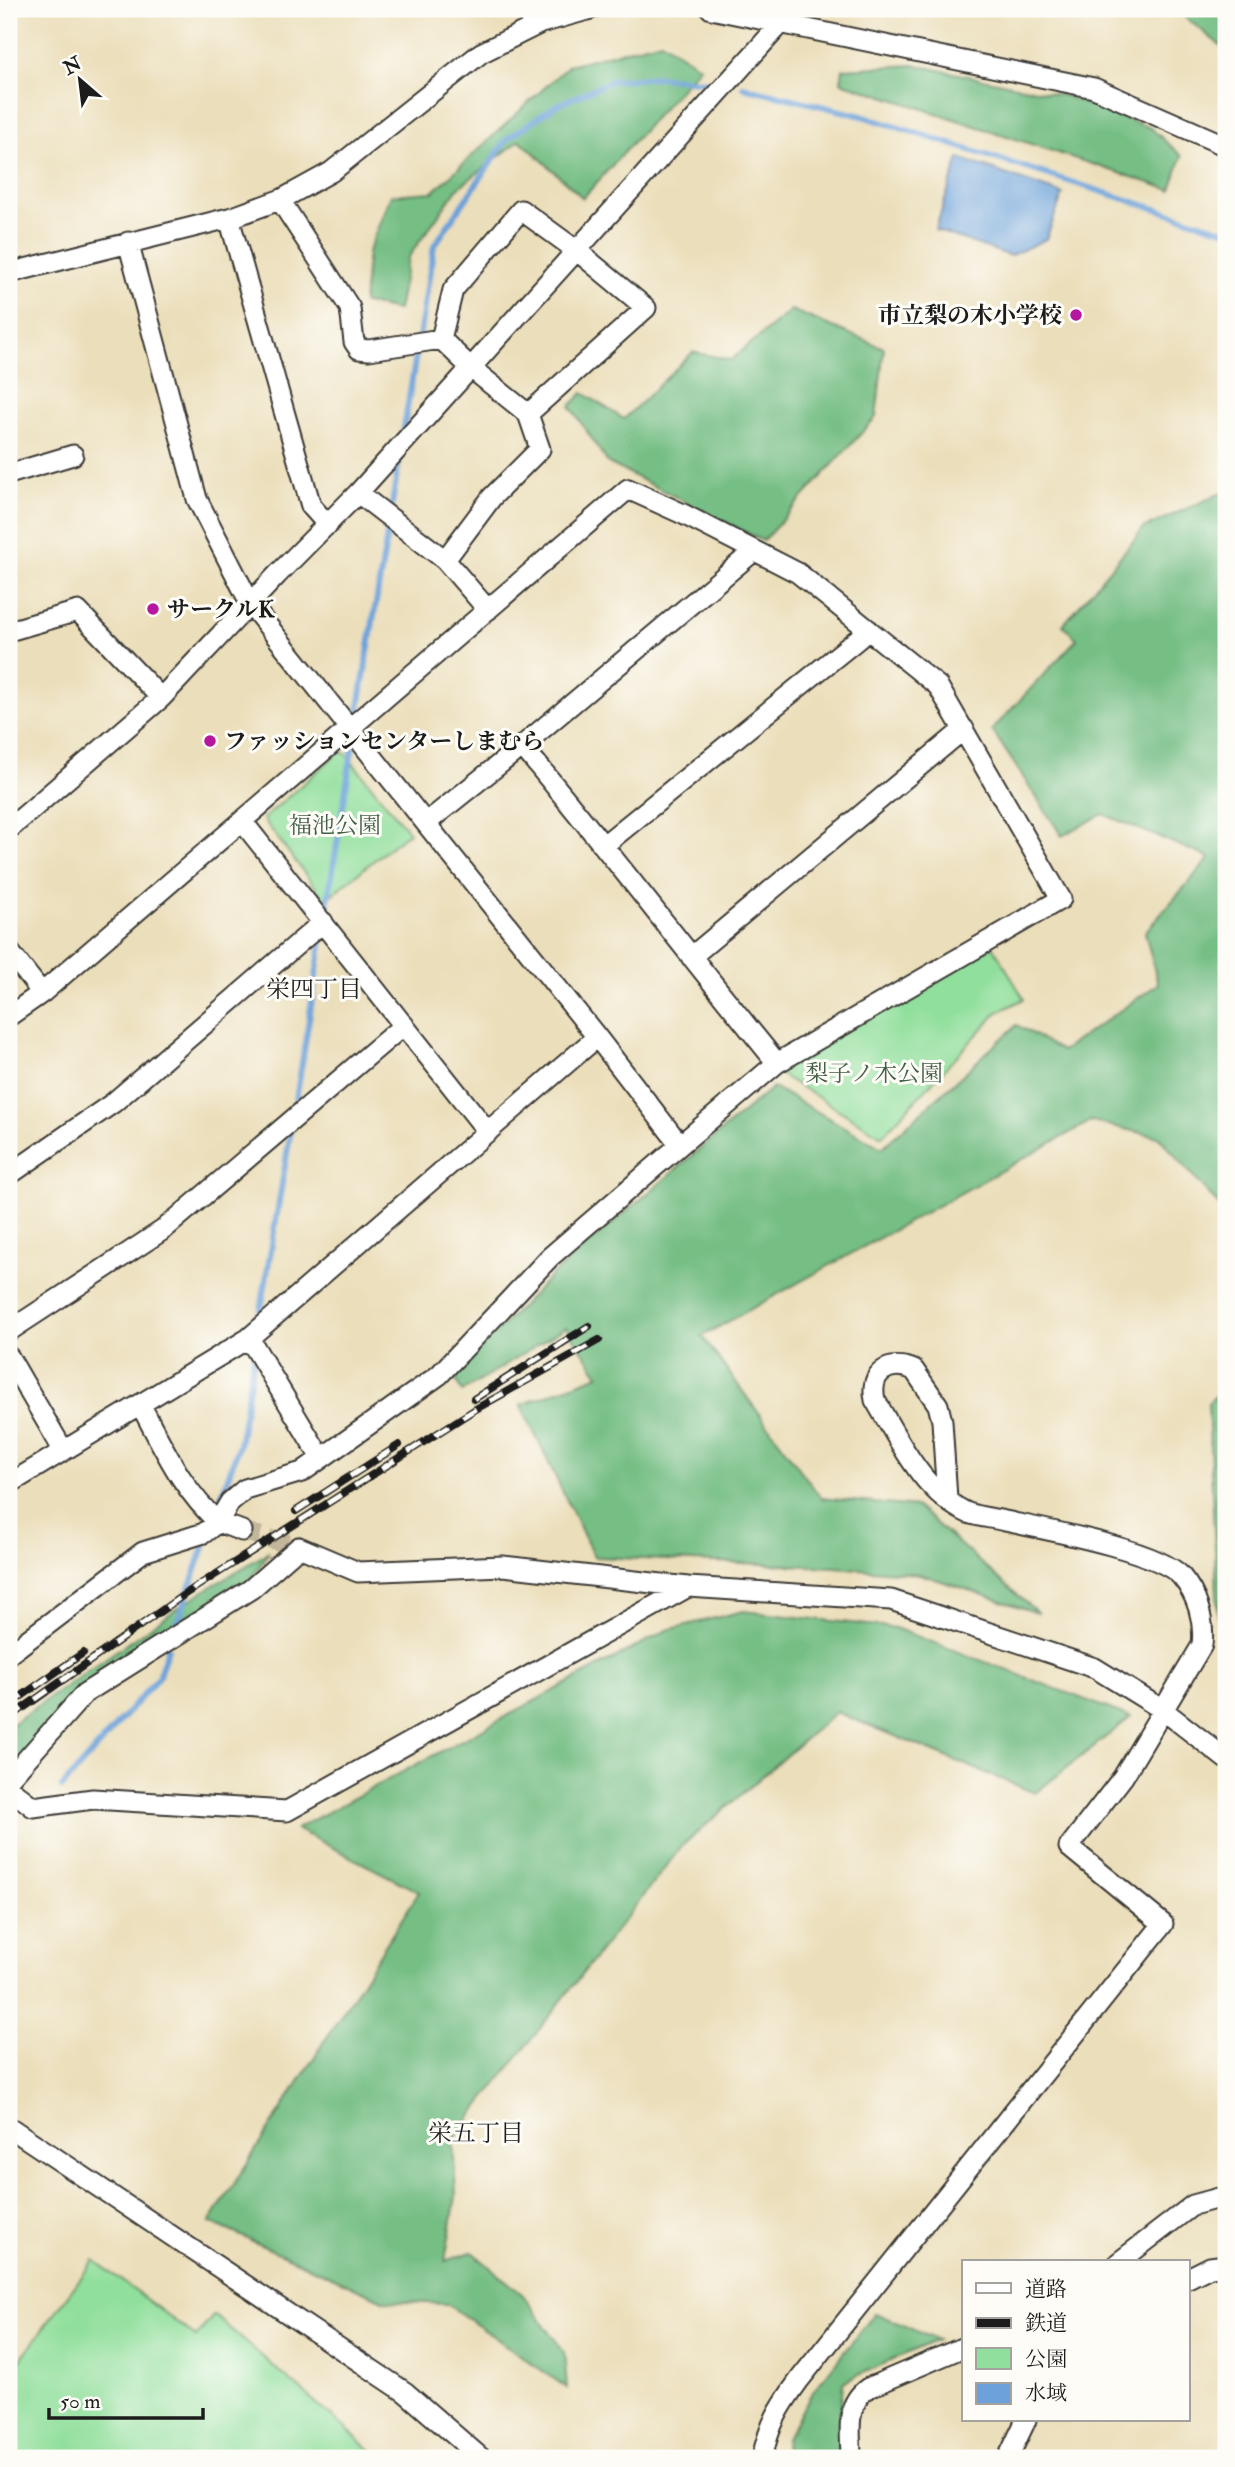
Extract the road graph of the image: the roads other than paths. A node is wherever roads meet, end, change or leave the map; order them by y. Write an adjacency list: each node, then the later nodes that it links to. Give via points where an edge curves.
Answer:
1 (591, 9): 6 (street, via 541,23 481,53 331,172)
2 (711, 9): 4 (street)
3 (794, 9): 4 (street)
4 (780, 24): 5 (street, via 1094,88); 9 (street)
5 (1226, 146)
6 (279, 200): 7 (street); 11 (street, via 350,308 359,349)
7 (229, 218): 8 (street); 17 (street, via 311,506)
8 (128, 242): 10 (street); 20 (street, via 197,499)
9 (576, 250): 11 (street, via 521,210 453,289); 12 (street); 13 (street, via 646,308)
10 (9, 273)
11 (441, 340): 12 (street)
12 (471, 368): 13 (street); 16 (street)
13 (528, 414): 19 (street, via 540,449 492,497)
14 (73, 455): 15 (street)
15 (9, 474)
16 (358, 494): 17 (street); 19 (street)
17 (328, 525): 20 (street)
18 (754, 551): 21 (street, via 628,489); 22 (street, via 798,573); 27 (street)
19 (445, 561): 21 (street)
20 (251, 605): 24 (street); 25 (street)
21 (488, 610): 25 (street)
22 (869, 630): 26 (street, via 938,686); 31 (street)
23 (9, 631): 24 (street, via 78,611)
24 (161, 698): 30 (street)
25 (351, 728): 28 (street); 29 (street)
26 (964, 729): 34 (street); 39 (street, via 1061,899)
27 (522, 746): 29 (street); 31 (street)
28 (242, 821): 32 (street); 35 (street)
29 (426, 823): 38 (street)
30 (9, 829)
31 (604, 845): 34 (street)
32 (323, 922): 37 (street); 42 (street, via 113,1103)
33 (9, 951): 35 (street)
34 (691, 957): 39 (street)
35 (42, 993): 36 (street)
36 (9, 1016)
37 (404, 1025): 40 (street); 43 (street, via 163,1230)
38 (597, 1037): 40 (street); 41 (street)
39 (777, 1063): 41 (street)
40 (488, 1132): 44 (street)
41 (680, 1144): 48 (street, via 550,1257 439,1375)
42 (9, 1175)
43 (9, 1331)
44 (249, 1338): 46 (street); 48 (street)
45 (9, 1357): 47 (street)
46 (140, 1405): 47 (street); 51 (street, via 188,1490)
47 (63, 1450): 49 (street)
48 (321, 1458): 51 (street, via 302,1472 245,1489)
49 (9, 1484)
50 (947, 1499): 50 (street, via 917,1469 875,1400 875,1379 884,1369 895,1365 914,1370 938,1405); 55 (street, via 969,1513 1104,1544 1162,1562 1180,1574 1199,1606 1204,1630 1202,1645)
51 (218, 1522): 52 (street); 54 (street, via 204,1533 143,1552)
52 (242, 1531)
53 (688, 1587): 55 (street, via 891,1600 1096,1668); 57 (street, via 503,1566 358,1572 299,1547 251,1588 85,1693); 58 (street, via 287,1811 93,1798 33,1807)
54 (9, 1654)
55 (1163, 1710): 56 (street); 67 (street, via 1123,1777 1069,1847 1163,1924 800,2379 777,2410)
56 (1226, 1759)
57 (9, 1779)
58 (9, 1788)
59 (9, 2127): 66 (street, via 405,2392)
60 (1226, 2196): 61 (street, via 1193,2205)
61 (1122, 2260)
62 (1226, 2264): 63 (street)
63 (1190, 2277)
64 (962, 2348): 68 (street, via 857,2396 851,2414)
65 (1025, 2422): 69 (street)
66 (481, 2458)
67 (762, 2458)
68 (851, 2458)
69 (1008, 2458)

